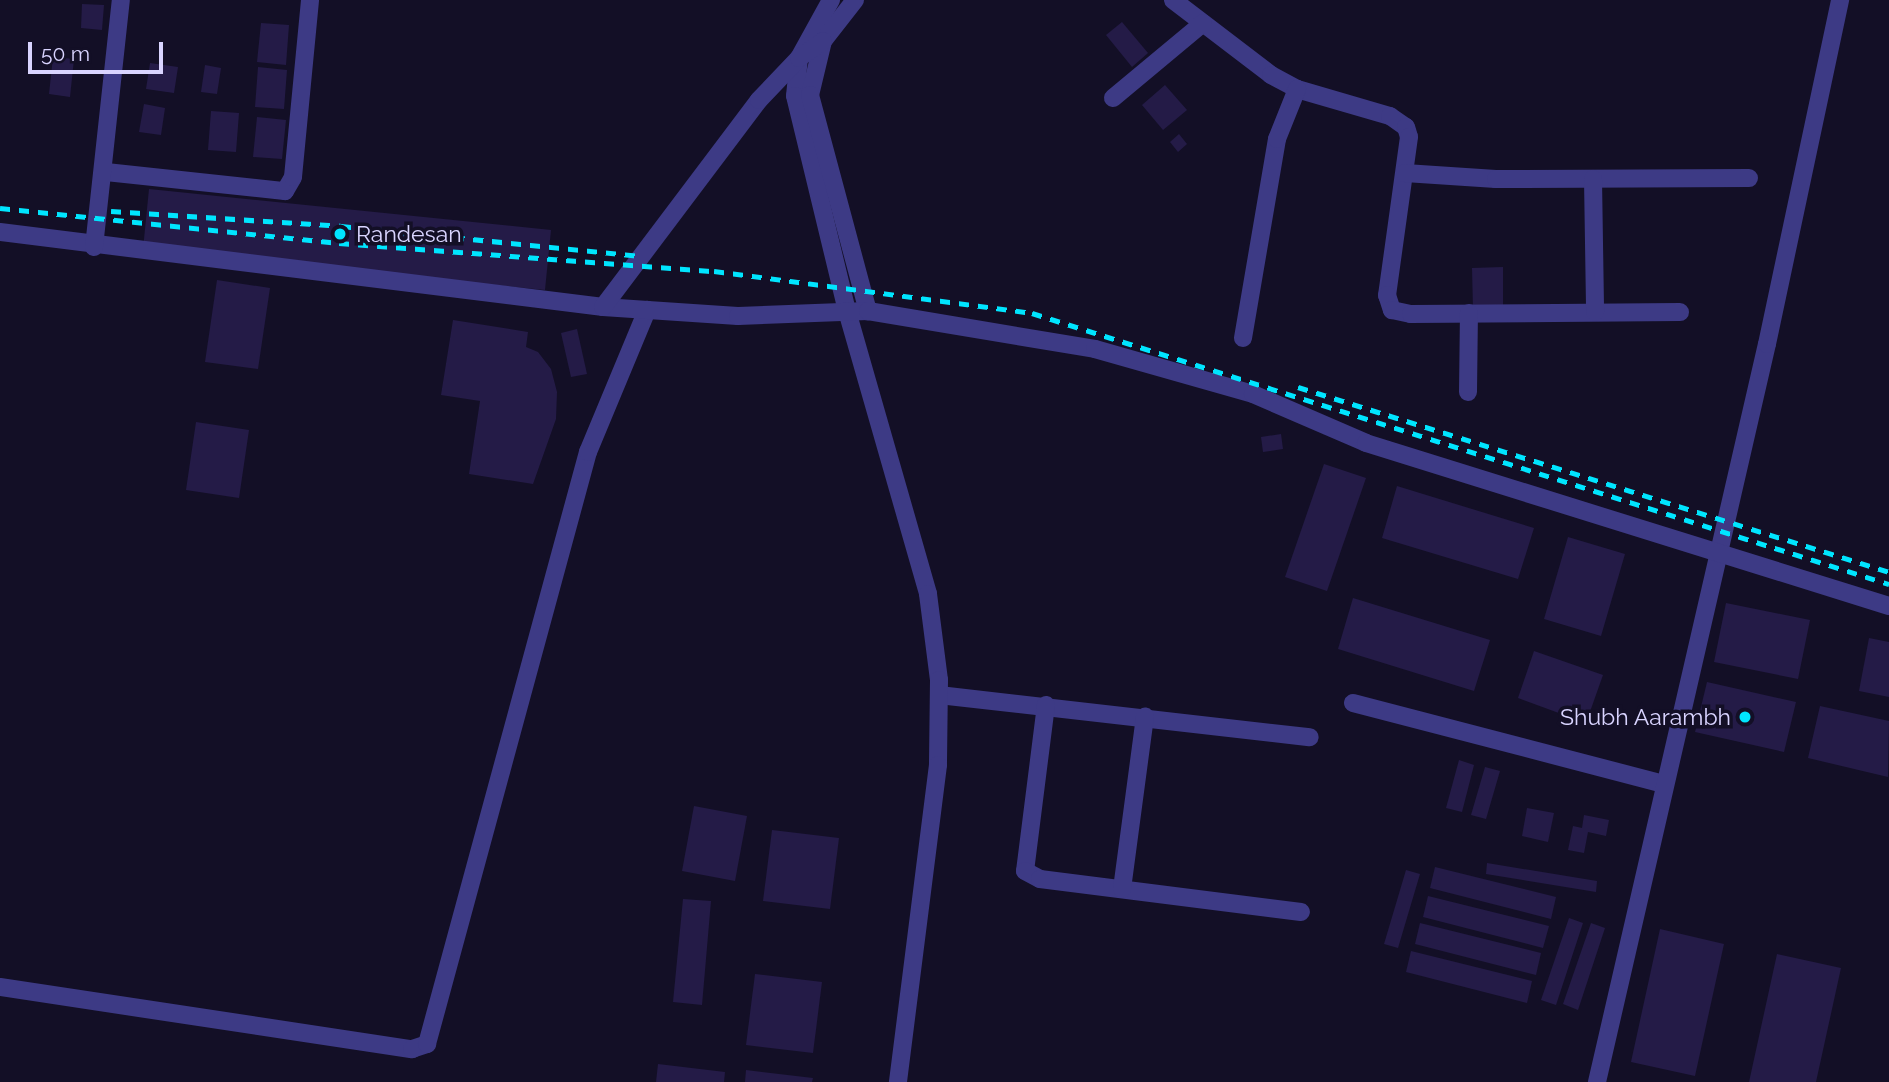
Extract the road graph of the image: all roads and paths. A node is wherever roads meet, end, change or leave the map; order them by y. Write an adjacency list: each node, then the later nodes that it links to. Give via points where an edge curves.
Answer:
1 (121, 0): 12 (street)
2 (310, 0): 12 (street, via 293,177 285,191)
3 (831, 0): 9 (street)
4 (855, 0): 8 (street)
5 (1173, 0): 7 (street)
6 (1840, 0): 27 (street)
7 (1203, 23): 10 (street, via 1249,60); 11 (street)
8 (823, 41): 9 (street); 21 (street, via 810,95)
9 (799, 58): 18 (street, via 743,119); 20 (street, via 795,96)
10 (1297, 89): 13 (street, via 1401,121 1409,137); 25 (street, via 1277,139)
11 (1113, 98)
12 (106, 172): 17 (street)
13 (1405, 173): 15 (street); 24 (street, via 1387,303 1400,313)
14 (1749, 178): 15 (street)
15 (1593, 179): 22 (street)
16 (0, 232): 17 (street)
17 (94, 247): 18 (street)
18 (603, 307): 19 (street)
19 (647, 310): 20 (street, via 773,317); 37 (street, via 588,452 427,1044 412,1049)
20 (847, 311): 21 (street); 29 (street, via 928,594)
21 (868, 311): 27 (street, via 1095,349 1240,390 1366,443)
22 (1595, 312): 23 (street); 24 (street)
23 (1680, 312)
24 (1469, 313): 26 (street)
25 (1243, 338)
26 (1468, 393)
27 (1718, 554): 28 (street); 34 (street)
28 (1889, 606)
29 (939, 695): 31 (street); 38 (street, via 938,765)
30 (1353, 703): 34 (street)
31 (1046, 705): 32 (street); 35 (street, via 1025,871 1040,879)
32 (1145, 717): 33 (street); 35 (street)
33 (1310, 737)
34 (1665, 784): 39 (street)
35 (1122, 889): 36 (street)
36 (1301, 912)
37 (0, 987)
38 (898, 1082)
39 (1597, 1082)

